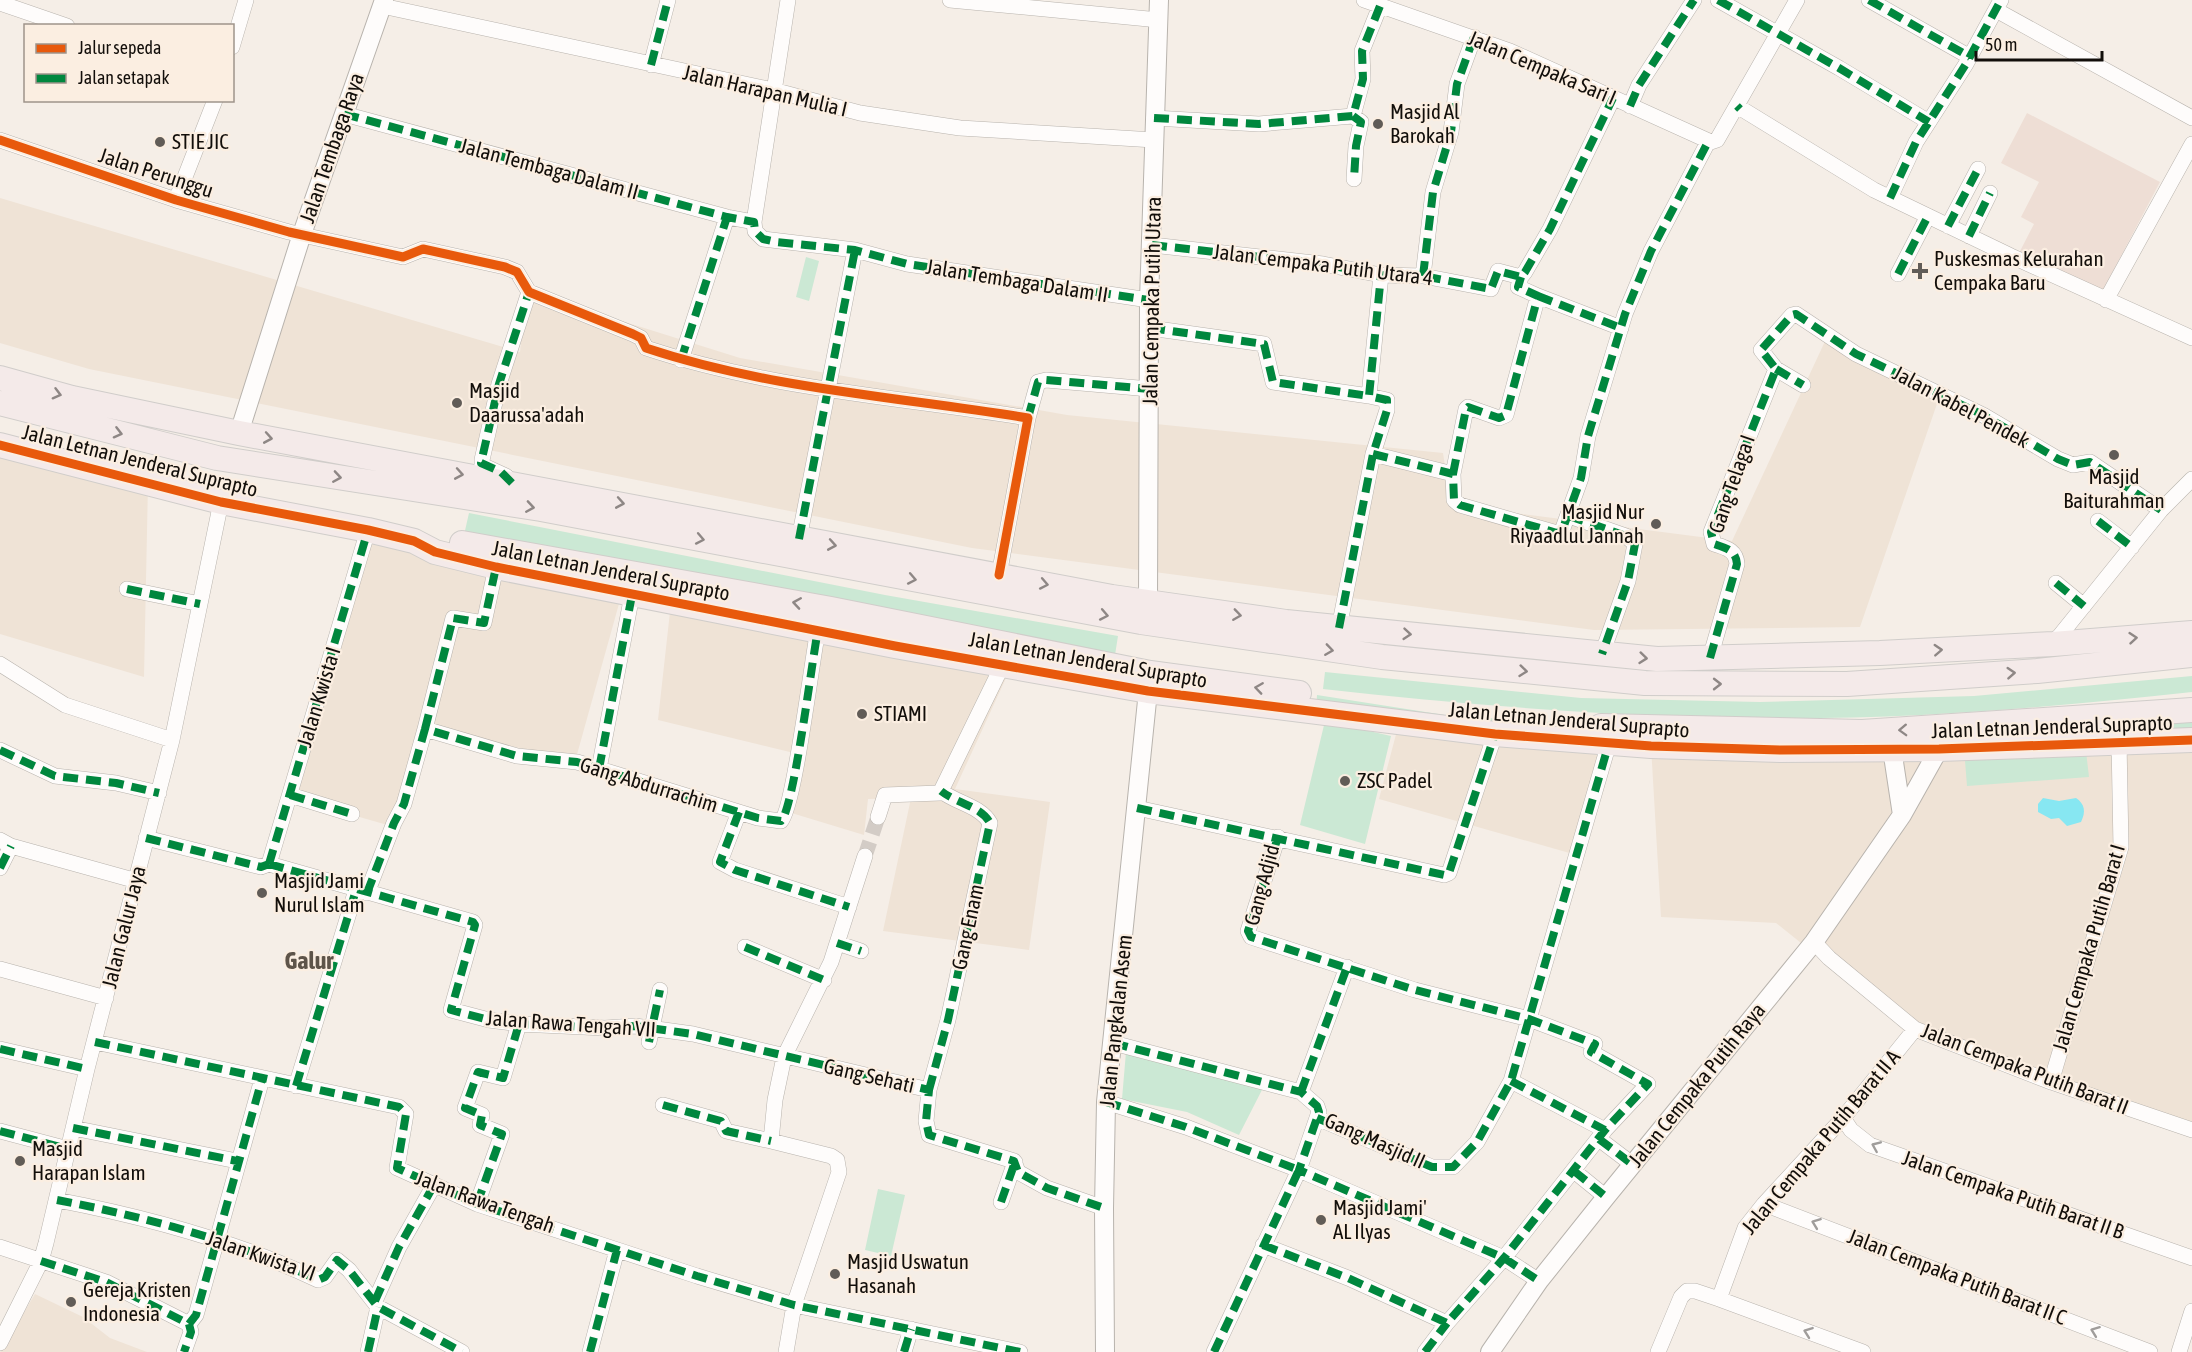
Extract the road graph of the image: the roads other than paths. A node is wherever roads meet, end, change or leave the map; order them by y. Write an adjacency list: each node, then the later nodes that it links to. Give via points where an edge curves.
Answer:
1 (246, 0): 19 (street)
2 (668, 0): 21 (street)
3 (788, 0): 22 (street)
4 (950, 0): 15 (street)
5 (1160, 0): 15 (street, Jalan Cempaka Putih Utara)
6 (1364, 0): 14 (street, Jalan Cempaka Sari I)
7 (1694, 0): 25 (street, via 1639,85)
8 (1718, 0): 17 (street)
9 (1797, 0): 17 (street)
10 (1869, 0): 20 (street)
11 (0, 3): 16 (street)
12 (383, 3): 21 (street, Jalan Harapan Mulia I); 27 (street, Jalan Tembaga Raya)
13 (1998, 5): 20 (street); 30 (street)
14 (1380, 6): 18 (street, Jalan Cempaka Sari I); 28 (street, via 1362,51 1363,80)
15 (1159, 20): 29 (street, Jalan Cempaka Putih Utara)
16 (61, 24)
17 (1778, 35): 26 (street); 31 (street)
18 (1474, 37): 23 (street, Jalan Cempaka Sari I); 51 (street, via 1457,84 1451,132 1433,192)
19 (234, 41)
20 (1970, 57): 31 (street)
21 (651, 65): 22 (street, Jalan Harapan Mulia I)
22 (773, 90): 32 (street, Jalan Harapan Mulia I, via 860,113 960,128); 43 (street)
23 (1613, 98): 25 (street, Jalan Cempaka Sari I); 52 (street, via 1550,229)
24 (214, 102): 40 (street)
25 (1630, 106): 34 (street, Jalan Cempaka Sari I)
26 (1737, 106): 34 (street); 39 (street)
27 (344, 114): 42 (street, Jalan Tembaga Dalam II); 45 (street, Jalan Tembaga Raya)
28 (1353, 116): 29 (street, via 1259,124); 37 (street, via 1361,122)
29 (1154, 118): 32 (street, Jalan Cempaka Putih Utara)
30 (2192, 118)
31 (1929, 122): 39 (street)
32 (1154, 140): 47 (street, Jalan Cempaka Putih Utara)
33 (0, 141): 40 (street, Jalan Perunggu)
34 (1712, 141): 58 (street, via 1651,251)
35 (2192, 144): 56 (street)
36 (1978, 170): 44 (street)
37 (1354, 179)
38 (1990, 193): 46 (street)
39 (1890, 198): 41 (street)
40 (176, 200): 45 (street, Jalan Perunggu)
41 (1928, 216): 44 (street); 49 (street)
42 (727, 217): 43 (street, Jalan Tembaga Dalam II); 60 (street)
43 (754, 222): 48 (street, Jalan Tembaga Dalam II, via 755,231 763,239)
44 (1948, 226): 46 (street)
45 (302, 234): 53 (street, Jalan Perunggu, via 403,257 423,249 505,267 517,272); 69 (street, Jalan Tembaga Raya)
46 (1969, 236): 56 (street)
47 (1152, 245): 50 (street, Jalan Cempaka Putih Utara 4, via 1323,264); 55 (street, Jalan Cempaka Putih Utara)
48 (855, 250): 55 (street, Jalan Tembaga Dalam II, via 907,264); 64 (street)
49 (1898, 274)
50 (1381, 275): 51 (street, Jalan Cempaka Putih Utara 4); 66 (street)
51 (1423, 276): 52 (street, Jalan Cempaka Putih Utara 4, via 1489,289 1498,271)
52 (1521, 277): 54 (street, via 1520,288)
53 (529, 292): 60 (street, via 633,334 646,348); 74 (street, via 499,384 482,460 482,465 501,472)
54 (1538, 296): 58 (street); 72 (street, via 1506,415 1499,418 1466,409)
55 (1149, 300): 57 (street, Jalan Cempaka Putih Utara)
56 (2106, 300): 59 (street)
57 (1150, 328): 65 (street, Jalan Cempaka Putih Utara); 66 (street, via 1264,344 1273,382)
58 (1621, 328): 77 (street)
59 (2192, 338)
60 (681, 360): 64 (street, via 757,379)
61 (1776, 369): 63 (street); 76 (street, Jalan Kabel Pendek, via 1761,352 1790,316 1797,314 1856,354 1983,415 2048,454 2073,465 2090,462); 100 (street, Gang Telaga I, via 1711,532 1714,544 1731,550 1737,564)
62 (0, 378): 69 (main road, one-way to 69, via 72,398)
63 (1803, 385)
64 (827, 389): 68 (street); 80 (street)
65 (1150, 389): 68 (street, via 1046,380 1038,382 1034,389); 88 (street, Jalan Cempaka Putih Utara)
66 (1369, 396): 71 (street, via 1387,399)
67 (0, 403): 95 (main road, Jalan Letnan Jenderal Suprapto, one-way to 95, via 211,457 541,509 1141,622)
68 (1028, 418): 84 (street)
69 (239, 433): 74 (main road, one-way to 74)
70 (0, 445): 75 (main road, Jalan Letnan Jenderal Suprapto)
71 (1373, 454): 72 (street); 92 (street)
72 (1453, 474): 77 (street, via 1456,504 1557,532)
73 (2192, 479): 76 (street)
74 (512, 483): 80 (main road, one-way to 80)
75 (221, 502): 79 (main road, Jalan Letnan Jenderal Suprapto); 89 (street, Jalan Galur Jaya)
76 (2161, 510): 82 (street)
77 (1569, 516): 98 (street, via 1626,536 1635,544 1628,581)
78 (2098, 521): 82 (street)
79 (368, 530): 81 (main road, Jalan Letnan Jenderal Suprapto); 121 (street, Jalan Kwista I)
80 (799, 539): 84 (main road, one-way to 84)
81 (414, 541): 83 (main road, Jalan Letnan Jenderal Suprapto, via 435,552); 105 (main road, Jalan Letnan Jenderal Suprapto, one-way to 81, via 831,609 438,539)
82 (2132, 547): 90 (street)
83 (495, 567): 87 (main road, Jalan Letnan Jenderal Suprapto); 107 (street, via 484,623 453,618)
84 (999, 575): 88 (main road, one-way to 88)
85 (2056, 583): 90 (street)
86 (127, 589): 89 (street)
87 (632, 595): 93 (main road, Jalan Letnan Jenderal Suprapto); 118 (street)
88 (1149, 602): 91 (main road, one-way to 91)
89 (200, 604): 110 (street, Jalan Galur Jaya)
90 (2084, 606): 96 (street)
91 (1286, 622): 92 (main road); 95 (main road)
92 (1339, 627): 98 (main road, one-way to 98)
93 (818, 630): 102 (main road, Jalan Letnan Jenderal Suprapto); 123 (street, Gang Abdurrachim, via 787,814 777,821)
94 (2192, 633): 96 (main road, one-way to 94)
95 (1271, 642): 103 (main road, Jalan Letnan Jenderal Suprapto, one-way to 103, via 1645,683 1847,684)
96 (2052, 644): 97 (main road, one-way to 96)
97 (1880, 653): 100 (main road); 103 (main road)
98 (1602, 654): 100 (main road, one-way to 100)
99 (2192, 655): 103 (main road, Jalan Letnan Jenderal Suprapto, one-way to 99)
100 (1710, 658)
101 (0, 664): 110 (street, via 65,705)
102 (1003, 664): 104 (main road, Jalan Letnan Jenderal Suprapto); 119 (street)
103 (1910, 679)
104 (1148, 691): 105 (main road, Jalan Letnan Jenderal Suprapto); 122 (street, Jalan Pangkalan Asem)
105 (1317, 703): 108 (main road, Jalan Letnan Jenderal Suprapto, via 1619,728); 109 (main road, Jalan Letnan Jenderal Suprapto)
106 (2192, 710): 108 (main road, Jalan Letnan Jenderal Suprapto, one-way to 108, via 1942,729)
107 (425, 729): 118 (street, Gang Abdurrachim, via 517,756 577,762); 134 (street, via 404,804)
108 (1765, 732): 117 (main road)
109 (1495, 734): 113 (main road, Jalan Letnan Jenderal Suprapto); 127 (street, via 1447,874)
110 (172, 740): 120 (street, Jalan Galur Jaya)
111 (2192, 740): 112 (main road, Jalan Letnan Jenderal Suprapto)
112 (2119, 741): 115 (main road, Jalan Letnan Jenderal Suprapto); 156 (street, Jalan Cempaka Putih Barat I, via 2121,847)
113 (1609, 744): 117 (main road, Jalan Letnan Jenderal Suprapto); 145 (street, Gang Masjid II)
114 (1892, 749): 115 (main road, Jalan Letnan Jenderal Suprapto); 117 (main road, Jalan Letnan Jenderal Suprapto); 125 (street)
115 (1939, 749): 125 (street, Jalan Cempaka Putih Raya)
116 (0, 750): 120 (street, via 56,777 116,783)
117 (1780, 750)
118 (599, 769): 123 (street, Gang Abdurrachim)
119 (941, 791): 126 (street, via 934,795 885,795); 158 (street, Gang Enam, via 982,813 990,823)
120 (159, 793): 128 (street, Jalan Galur Jaya)
121 (290, 795): 124 (street); 131 (street, Jalan Kwista I)
122 (1137, 808): 127 (street, Gang Adjid); 150 (street, Jalan Pangkalan Asem)
123 (739, 812): 135 (street, via 720,862)
124 (352, 814)
125 (1902, 815): 136 (street, Jalan Cempaka Putih Raya)
126 (878, 817)
127 (1278, 837): 140 (street, Gang Adjid, via 1248,931 1300,954)
128 (146, 838): 131 (street, via 261,867); 133 (street, Jalan Galur Jaya)
129 (6, 843): 132 (street); 133 (street)
130 (865, 856): 135 (street)
131 (269, 864): 134 (street)
132 (0, 868)
133 (137, 881): 144 (street, Jalan Galur Jaya)
134 (362, 891): 146 (street, Jalan Rawa Tengah VII, via 472,921 475,925 451,1010); 157 (street)
135 (849, 907): 137 (street)
136 (1814, 942): 147 (street, Jalan Cempaka Putih Barat II); 172 (street, Jalan Cempaka Putih Raya)
137 (837, 943): 139 (street); 142 (street)
138 (744, 947): 142 (street)
139 (861, 951)
140 (1347, 967): 145 (street, Gang Adjid, via 1415,990); 159 (street)
141 (0, 969): 144 (street)
142 (824, 980): 152 (street)
143 (660, 990): 148 (street)
144 (106, 998): 149 (street, Jalan Galur Jaya)
145 (1529, 1019): 155 (street, Gang Masjid II); 167 (street, Gang Adjid, via 1595,1044 1591,1052 1648,1084)
146 (519, 1024): 148 (street, Jalan Rawa Tengah VII); 179 (street, via 503,1078 478,1072 465,1108 482,1115 480,1125 502,1134)
147 (1916, 1029): 156 (street, Jalan Cempaka Putih Barat II); 163 (street, Jalan Cempaka Putih Barat II A)
148 (650, 1035): 152 (street, Jalan Rawa Tengah VII, via 693,1034)
149 (95, 1042): 153 (street, Jalan Galur Jaya); 154 (street, Jalan Rawa Tengah)
150 (1113, 1043): 159 (street); 160 (street, Jalan Pangkalan Asem)
151 (0, 1049): 153 (street)
152 (784, 1057): 158 (street, Gang Sehati); 168 (street)
153 (87, 1069): 164 (street, Jalan Galur Jaya)
154 (262, 1079): 157 (street, Jalan Rawa Tengah); 170 (street)
155 (1511, 1081): 162 (street, Gang Masjid II, via 1477,1142 1454,1167 1444,1169); 167 (street)
156 (2051, 1082): 165 (street, Jalan Cempaka Putih Barat II)
157 (296, 1086): 175 (street, Jalan Rawa Tengah, via 399,1107 406,1114 398,1168)
158 (930, 1090): 171 (street, Gang Sehati, via 926,1121 929,1135)
159 (1301, 1092): 162 (street, Gang Masjid II, via 1317,1106)
160 (1106, 1102): 173 (street, via 1186,1127); 181 (street, Jalan Pangkalan Asem)
161 (663, 1105): 168 (street, via 721,1121 726,1131)
162 (1317, 1118): 173 (street)
163 (1843, 1118): 180 (street, Jalan Cempaka Putih Barat II A); 187 (street, Jalan Cempaka Putih Barat II B, one-way to 163, via 1870,1145)
164 (73, 1128): 169 (street, Jalan Galur Jaya); 170 (street)
165 (2192, 1130)
166 (0, 1131): 169 (street)
167 (1602, 1135): 172 (street); 174 (street)
168 (771, 1141): 192 (street, via 831,1156 838,1163 839,1172 815,1250)
169 (68, 1149): 177 (street, Jalan Galur Jaya)
170 (237, 1161): 182 (street)
171 (1015, 1162): 178 (street); 181 (street, Gang Sehati, via 1018,1172 1047,1188)
172 (1632, 1164): 176 (street, Jalan Cempaka Putih Raya)
173 (1299, 1170): 183 (street); 186 (street)
174 (1574, 1170): 176 (street); 186 (street)
175 (434, 1185): 179 (street, Jalan Rawa Tengah); 191 (street, via 399,1246)
176 (1606, 1197): 189 (street, Jalan Cempaka Putih Raya)
177 (57, 1200): 182 (street, Jalan Kwista VI, via 142,1218); 188 (street, Jalan Galur Jaya)
178 (1001, 1202)
179 (477, 1204): 185 (street, Jalan Rawa Tengah)
180 (1764, 1204): 190 (street, Jalan Cempaka Putih Barat II A, via 1739,1241); 211 (street, Jalan Cempaka Putih Barat II C, one-way to 180)
181 (1104, 1208): 205 (street, Jalan Pangkalan Asem)
182 (217, 1241): 191 (street, Jalan Kwista VI, via 285,1264 318,1280 325,1277 337,1260); 195 (street, via 196,1315)
183 (1263, 1245): 194 (street); 206 (street)
184 (0, 1247): 188 (street)
185 (617, 1250): 192 (street, Jalan Rawa Tengah); 201 (street)
186 (1504, 1258): 189 (street); 194 (street)
187 (2192, 1258)
188 (41, 1261): 195 (street, via 106,1281); 197 (street, Jalan Galur Jaya)
189 (1539, 1281): 208 (street, Jalan Cempaka Putih Raya)
190 (1719, 1299): 209 (street, via 1687,1291); 210 (street, one-way to 190)
191 (377, 1304): 199 (street); 200 (street, Jalan Kwista VI)
192 (794, 1305): 196 (street, Jalan Rawa Tengah); 202 (street)
193 (2192, 1311): 212 (street)
194 (1447, 1323): 207 (street)
195 (189, 1324): 198 (street, via 191,1332)
196 (911, 1329): 203 (street); 204 (street, Jalan Rawa Tengah)
197 (0, 1343)
198 (184, 1352)
199 (368, 1352)
200 (462, 1352)
201 (590, 1352)
202 (786, 1352)
203 (904, 1352)
204 (1020, 1352)
205 (1106, 1352)
206 (1214, 1352)
207 (1425, 1352)
208 (1490, 1352)
209 (1658, 1352)
210 (1863, 1352)
211 (2150, 1352)
212 (2179, 1352)

